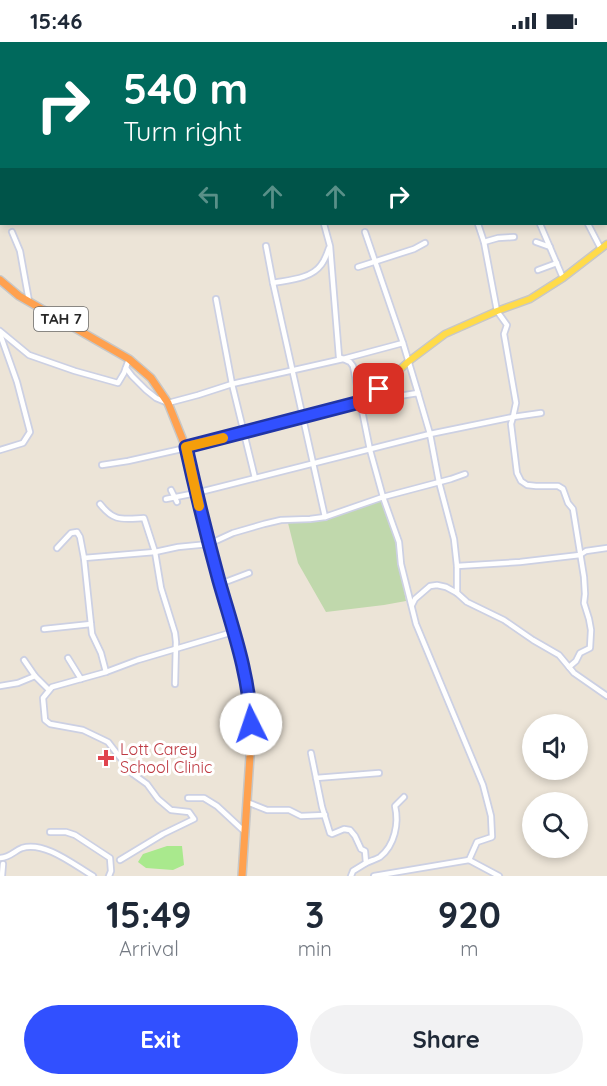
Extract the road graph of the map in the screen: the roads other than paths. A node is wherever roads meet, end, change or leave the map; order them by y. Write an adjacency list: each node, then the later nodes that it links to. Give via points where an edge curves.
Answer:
1 (324, 225): 13 (street)
2 (478, 225): 8 (street)
3 (540, 225): 14 (street)
4 (589, 225): 15 (street)
5 (12, 232): 24 (street, via 20,251)
6 (365, 232): 16 (street)
7 (514, 237): 8 (street)
8 (483, 242): 25 (street)
9 (536, 242): 14 (street)
10 (425, 243): 16 (street)
11 (607, 244): 15 (main road)
12 (266, 246): 22 (street)
13 (330, 246): 22 (street, via 317,270); 29 (street, via 338,351)
14 (550, 247): 17 (street)
15 (601, 249): 20 (main road)
16 (375, 262): 18 (street); 27 (street)
17 (557, 263): 19 (street); 20 (street)
18 (358, 267)
19 (538, 270)
20 (563, 278): 25 (main road, via 530,299)
21 (0, 280): 24 (highway, TAH 7)
22 (273, 283): 32 (street)
23 (216, 299): 33 (street)
24 (29, 301): 28 (highway, TAH 7)
25 (497, 311): 30 (main road, via 445,334); 39 (street, via 507,325 504,334 516,403)
26 (0, 333): 31 (street, via 30,355 90,376 118,383); 43 (street, via 30,432 23,443)
27 (404, 343): 29 (street); 30 (street)
28 (129, 359): 31 (street); 36 (highway, TAH 7, via 151,378)
29 (343, 359): 32 (street); 35 (street, via 353,366)
30 (409, 361): 34 (street); 35 (main road)
31 (126, 368): 36 (street, via 146,390)
32 (293, 370): 33 (street); 38 (street)
33 (232, 384): 36 (street); 40 (street)
34 (418, 393): 35 (street); 41 (street)
35 (360, 402): 38 (main road); 44 (street)
36 (168, 403): 42 (highway, TAH 7)
37 (542, 413): 39 (street)
38 (303, 417): 40 (main road); 45 (street)
39 (513, 417): 41 (street); 61 (street, via 517,473 527,485 563,489 573,509)
40 (243, 432): 42 (main road); 48 (street)
41 (430, 434): 44 (street); 49 (street)
42 (186, 447): 46 (street); 51 (highway, TAH 7)
43 (0, 450)
44 (370, 450): 45 (street); 52 (street)
45 (313, 462): 48 (street); 56 (street)
46 (102, 465)
47 (465, 474): 49 (street)
48 (255, 478): 51 (street)
49 (439, 482): 52 (street); 63 (street)
50 (171, 490): 54 (street)
51 (196, 493): 54 (street); 57 (highway, TAH 7)
52 (383, 497): 56 (street); 67 (street, via 399,542)
53 (166, 499): 54 (street)
54 (175, 500)
55 (100, 504): 60 (street, via 114,517 144,518)
56 (325, 517): 57 (street, via 280,520)
57 (209, 544): 60 (street); 65 (highway, TAH 7)
58 (57, 548): 62 (street, via 70,533 77,532)
59 (607, 548): 61 (street)
60 (155, 552): 62 (street); 71 (street)
61 (580, 555): 63 (street); 74 (street, via 591,643)
62 (84, 558): 68 (street)
63 (457, 566): 66 (street)
64 (249, 573): 65 (street)
65 (220, 584): 70 (highway, TAH 7)
66 (457, 593): 67 (street, via 446,587 430,586); 74 (street, via 560,654)
67 (411, 606): 93 (street, via 488,805 492,837 477,842)
68 (91, 624): 69 (street); 75 (street)
69 (44, 629)
70 (234, 632): 71 (street); 87 (highway, TAH 7, via 250,705)
71 (176, 648): 75 (street); 78 (street)
72 (68, 658): 77 (street)
73 (24, 660): 76 (street)
74 (569, 667): 81 (street)
75 (106, 672): 77 (street)
76 (35, 676): 79 (street); 80 (street)
77 (81, 679): 80 (street)
78 (175, 684)
79 (0, 686)
80 (49, 690): 92 (street, via 43,698 45,720 83,730 108,742 133,774 171,810 189,812 194,819)
81 (607, 696)
82 (311, 753): 84 (street)
83 (379, 773): 84 (street)
84 (316, 778): 88 (street)
85 (188, 798): 90 (street, via 204,798)
86 (404, 798): 94 (street, via 395,806 393,840 380,857)
87 (247, 802): 88 (street, via 301,816); 90 (highway, TAH 7)
88 (325, 815): 94 (street, via 330,833 350,830 366,851)
89 (50, 832): 98 (street, via 75,835 110,858)
90 (245, 832): 99 (highway, TAH 7)
91 (0, 858): 97 (street, via 21,848 47,850)
92 (120, 860)
93 (469, 860): 101 (street); 102 (street)
94 (366, 863): 100 (street)
95 (3, 864): 96 (street)
96 (2, 876)
97 (93, 876)
98 (109, 876)
99 (242, 876)
100 (351, 876)
101 (374, 876)
102 (499, 876)

